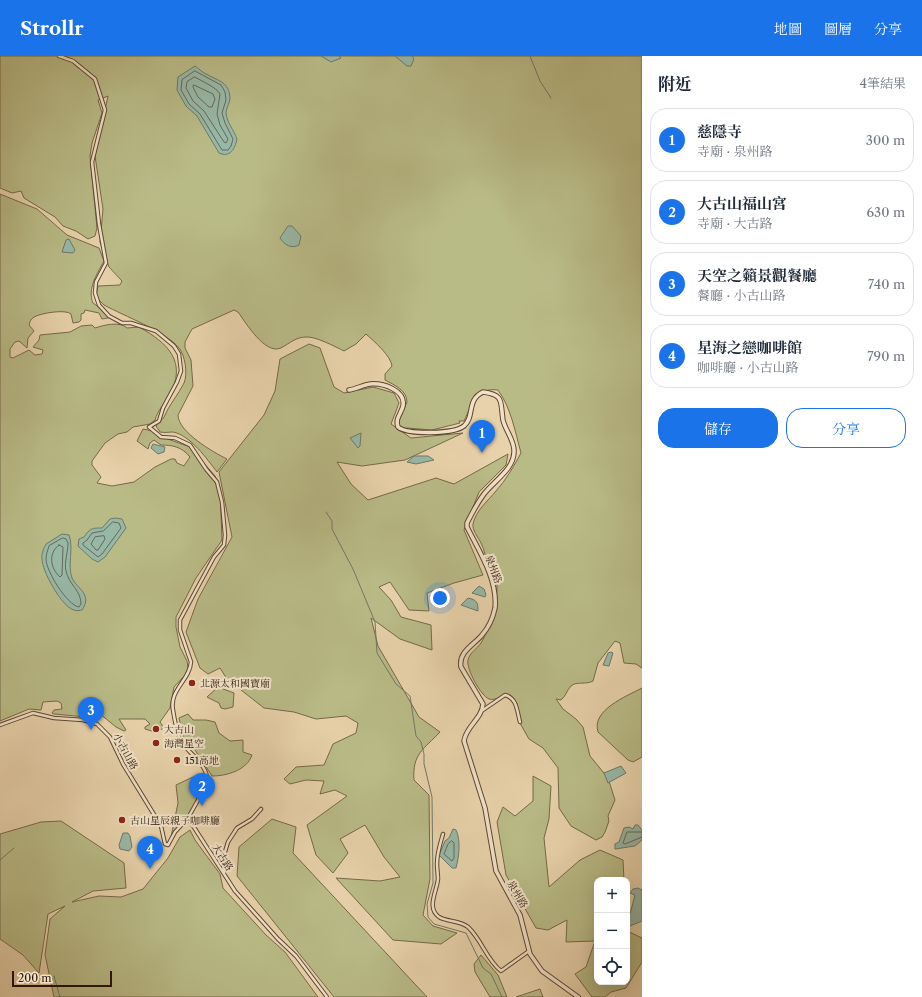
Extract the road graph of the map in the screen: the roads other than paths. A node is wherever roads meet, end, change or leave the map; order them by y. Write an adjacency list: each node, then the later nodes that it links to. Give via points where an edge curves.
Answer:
1 (59, 56): 7 (street, via 73,61 95,79 105,110 92,162 106,262 96,282 95,293 99,305 109,316 122,323 131,323 156,331 174,346 179,354 181,372 159,420 149,427 161,437 175,438 190,445 217,482 222,502 226,535 224,545 214,557 180,620 180,630 191,667 176,690 172,709 181,742 195,755 208,778)
2 (349, 390): 3 (street, 泉州路, via 376,384 396,390 403,399 397,418 398,427 414,432 449,431 464,426 469,420 474,399 483,392 496,395 501,401 505,428 515,451 513,459 484,494 467,523 489,574 495,597 491,621 483,635 462,655 460,662 482,701)
3 (482, 710): 4 (street, via 505,694 514,700); 10 (street, 泉州路, via 467,730 464,741 485,808 496,871 520,915)
4 (520, 722)
5 (0, 725): 7 (street, 小古山路, via 33,713 97,724 110,737 123,764 161,826 165,844 168,845 175,832)
6 (261, 809): 9 (street, via 252,819 237,828 228,842 224,855)
7 (188, 818): 9 (street, 大古路)
8 (443, 834): 10 (street, via 438,850 438,879 432,904 435,913 440,918 467,926 492,964 501,971)
9 (224, 874): 11 (street, 大古路, via 235,891 296,956)
10 (529, 951): 12 (street, 泉州路, via 542,971)
11 (326, 997)
12 (578, 997)

